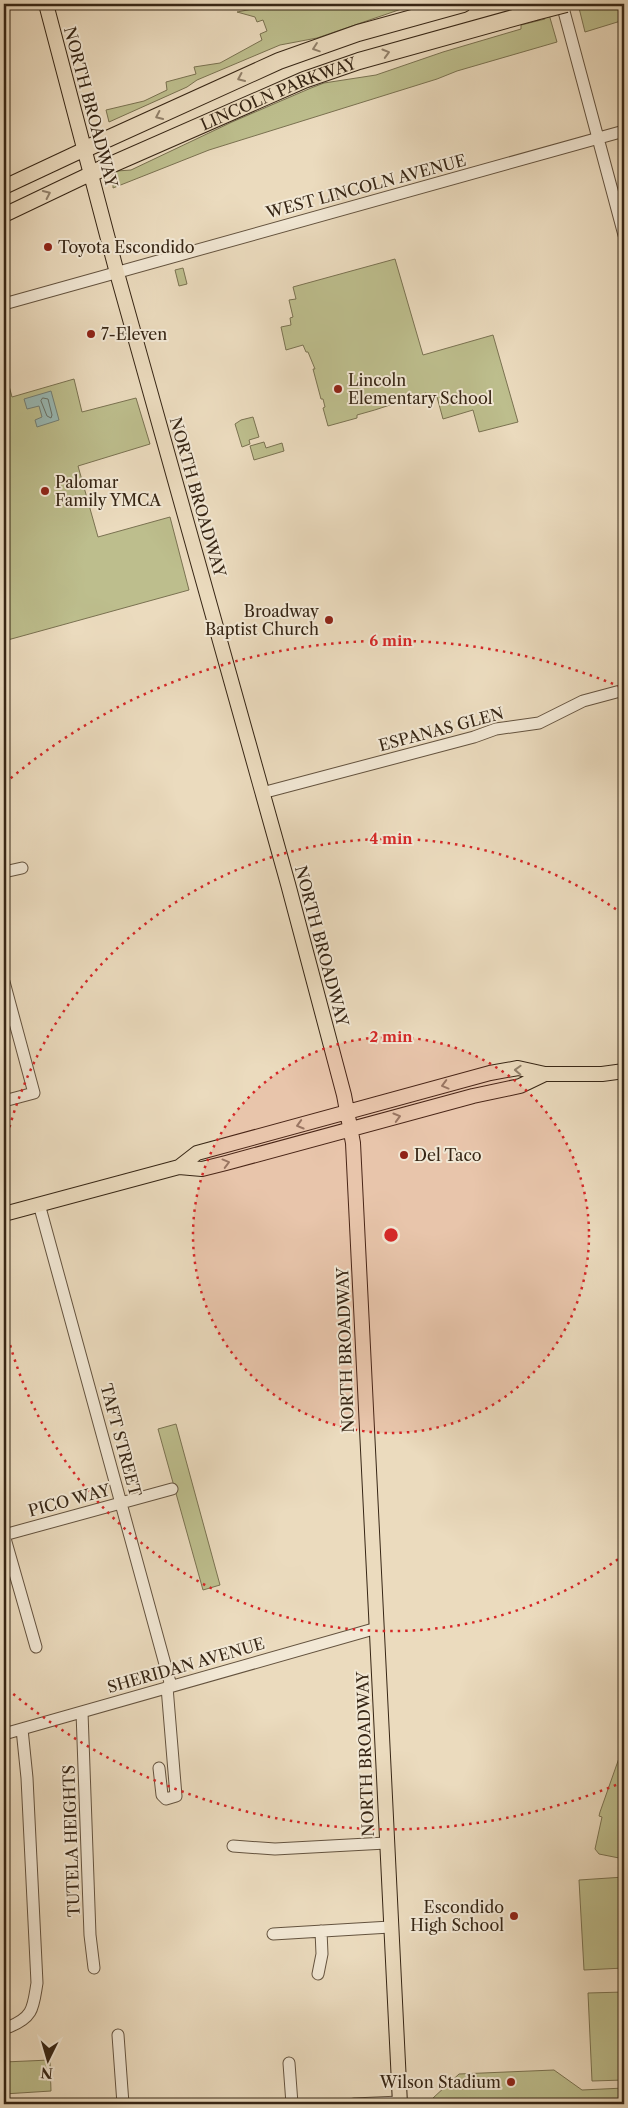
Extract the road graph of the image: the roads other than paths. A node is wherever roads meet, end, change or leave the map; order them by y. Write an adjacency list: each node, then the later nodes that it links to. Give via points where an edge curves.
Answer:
1 (46, 4): 7 (main road, NORTH BROADWAY)
2 (463, 4): 7 (highway, LINCOLN PARKWAY, one-way to 7, via 358,33 279,61)
3 (562, 4): 6 (street)
4 (566, 4): 8 (highway, LINCOLN PARKWAY, one-way to 4, bridge, via 304,80 359,61)
5 (624, 131): 6 (street, WEST LINCOLN AVENUE)
6 (598, 138): 11 (street); 12 (street, WEST LINCOLN AVENUE)
7 (83, 150): 8 (main road, NORTH BROADWAY); 9 (main road, LINCOLN PARKWAY)
8 (90, 174): 10 (main road, LINCOLN PARKWAY, one-way to 8); 12 (main road, NORTH BROADWAY)
9 (4, 187)
10 (4, 215)
11 (624, 235)
12 (117, 273): 13 (street, WEST LINCOLN AVENUE); 15 (main road, NORTH BROADWAY)
13 (4, 304)
14 (624, 690): 15 (street, ESPANAS GLEN, via 582,700 539,722 496,729)
15 (262, 793): 24 (main road, NORTH BROADWAY)
16 (22, 868): 17 (street)
17 (4, 872)
18 (4, 982): 23 (street, via 34,1093)
19 (624, 1070): 21 (main road)
20 (545, 1074): 21 (main road); 24 (main road, one-way to 24, via 518,1068 490,1073); 25 (main road, one-way to 20, via 520,1086)
21 (602, 1074): 22 (main road)
22 (624, 1082)
23 (4, 1101)
24 (347, 1112): 25 (main road, NORTH BROADWAY); 26 (main road, one-way to 26, via 197,1153)
25 (350, 1130): 26 (main road, one-way to 25, via 202,1169); 32 (main road, NORTH BROADWAY)
26 (178, 1167): 27 (main road)
27 (39, 1204): 28 (main road); 30 (street, TAFT STREET)
28 (4, 1214)
29 (172, 1489): 30 (street, PICO WAY)
30 (122, 1503): 31 (street, PICO WAY); 34 (street, TAFT STREET)
31 (4, 1535): 33 (street)
32 (377, 1628): 34 (street, SHERIDAN AVENUE); 39 (main road, NORTH BROADWAY)
33 (36, 1647)
34 (169, 1686): 35 (street, SHERIDAN AVENUE); 38 (street, TAFT STREET, via 176,1796 166,1799 162,1795)
35 (82, 1712): 36 (street, SHERIDAN AVENUE); 44 (street, TUTELA HEIGHTS)
36 (22, 1729): 37 (street, SHERIDAN AVENUE); 46 (street, via 37,1983 33,2010 22,2021)
37 (4, 1734)
38 (159, 1768)
39 (386, 1843): 40 (street, via 275,1849); 41 (main road, NORTH BROADWAY)
40 (233, 1846)
41 (390, 1927): 42 (street); 49 (main road, NORTH BROADWAY)
42 (321, 1931): 43 (street); 45 (street, via 322,1954)
43 (273, 1934)
44 (94, 1968)
45 (318, 1974)
46 (9, 2027)
47 (118, 2035): 50 (street)
48 (290, 2063): 51 (street)
49 (400, 2103): 52 (street)
50 (123, 2104)
51 (292, 2104)
52 (354, 2104)

